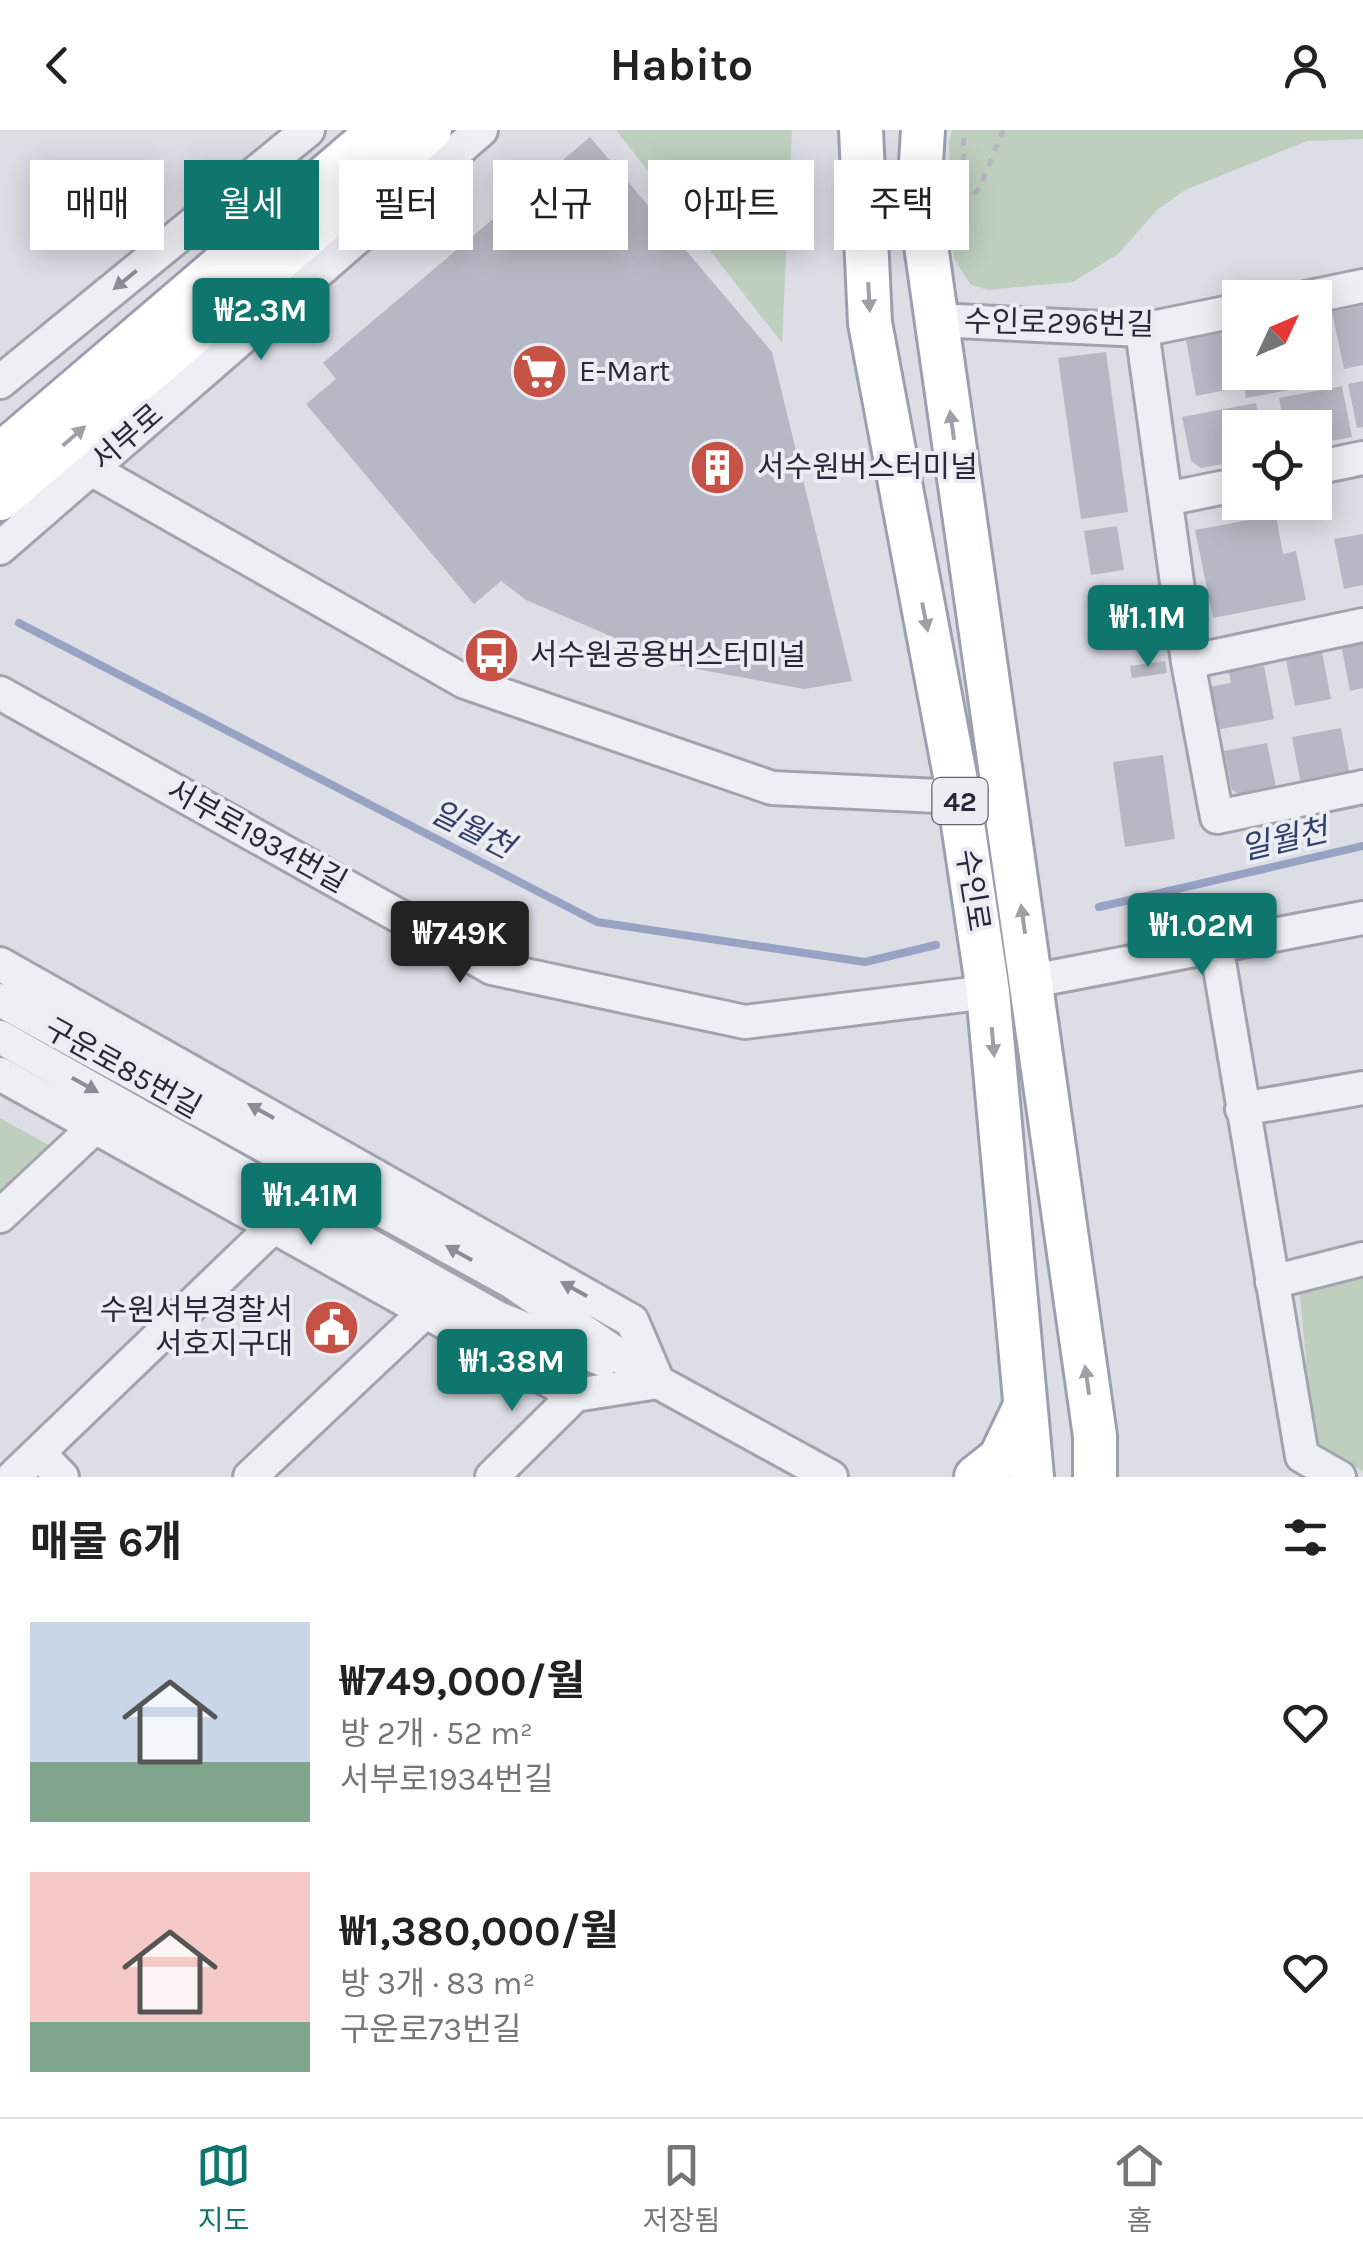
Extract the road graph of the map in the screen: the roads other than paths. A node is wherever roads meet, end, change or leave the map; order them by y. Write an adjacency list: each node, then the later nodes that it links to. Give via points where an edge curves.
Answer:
1 (308, 130): 12 (street, one-way to 12)
2 (380, 130): 13 (main road)
3 (430, 130): 18 (main road, 서부로, one-way to 3)
4 (481, 130): 16 (street, 서부로)
5 (861, 130): 25 (main road, 수인로 / 42, one-way to 25, via 870,323)
6 (923, 130): 10 (main road, 수인로, via 919,196)
7 (1363, 286): 8 (street)
8 (1332, 292)
9 (1222, 314): 11 (street, 수인로296번길)
10 (936, 320): 11 (street, 수인로296번길); 29 (main road, 수인로, one-way to 10)
11 (1142, 330): 19 (street)
12 (0, 382)
13 (0, 455)
14 (1363, 458): 15 (street)
15 (1332, 464)
16 (91, 469): 20 (street, 서부로); 25 (street, via 465,682 772,788)
17 (1222, 488): 19 (street)
18 (0, 499)
19 (1166, 499): 22 (street)
20 (0, 548)
21 (1363, 625): 22 (street)
22 (1188, 662): 24 (street, via 1217,817)
23 (0, 693): 30 (street, 서부로1934번길, via 492,968 744,1022)
24 (1363, 787)
25 (959, 797): 30 (main road, 수인로 / 42)
26 (1363, 918): 27 (street)
27 (1216, 944): 29 (street); 35 (street)
28 (0, 964): 42 (street, one-way to 28, via 632,1321)
29 (1032, 981): 46 (main road, 수인로, one-way to 29)
30 (988, 992): 44 (main road, 수인로 / 42, one-way to 44)
31 (0, 1000): 42 (street, 구운로85번길, one-way to 31, via 512,1282)
32 (0, 1037): 42 (street, 구운로85번길, one-way to 42, via 498,1318)
33 (0, 1074): 36 (street)
34 (1363, 1088): 35 (street)
35 (1242, 1108): 40 (street)
36 (96, 1126): 37 (street); 38 (street)
37 (0, 1216)
38 (274, 1226): 41 (street); 45 (street)
39 (1363, 1259): 40 (street)
40 (1272, 1282): 55 (street, via 1302,1456)
41 (426, 1311): 43 (street); 49 (street)
42 (658, 1382): 43 (street); 51 (street, 구운로85번길)
43 (575, 1395): 50 (street)
44 (1025, 1405): 52 (main road, via 1000,1458); 53 (main road, 수인로 / 42)
45 (39, 1452): 47 (street); 48 (street)
46 (1095, 1457): 54 (main road)
47 (13, 1477)
48 (62, 1477)
49 (250, 1477)
50 (492, 1477)
51 (832, 1477)
52 (976, 1477)
53 (1032, 1477)
54 (1120, 1477)
55 (1339, 1477)

